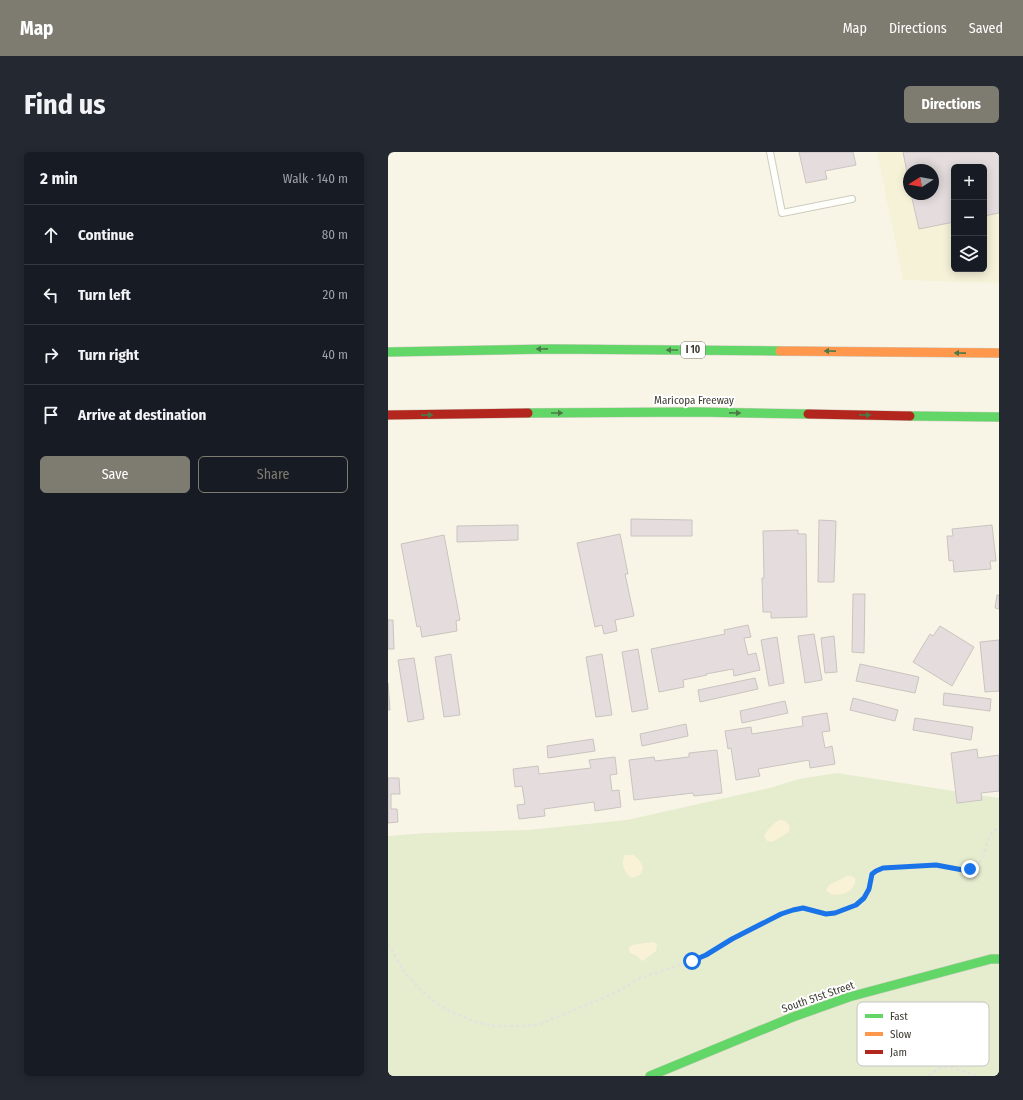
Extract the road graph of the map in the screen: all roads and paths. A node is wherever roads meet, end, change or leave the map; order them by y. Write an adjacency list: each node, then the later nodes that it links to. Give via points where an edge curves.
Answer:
1 (770, 152): 2 (lane, via 782,213)
2 (852, 199)
3 (388, 352): 4 (main road, I 10, one-way to 3, via 559,349)
4 (999, 353)
5 (388, 416): 6 (main road, Maricopa Freeway, one-way to 6, via 696,412)
6 (999, 417)
7 (999, 827): 8 (path, via 988,838 981,862 970,869 936,865 883,868 872,874 864,898 846,910 826,914 803,908 781,914 706,955 640,978 617,992 538,1025 494,1026 469,1020 449,1011 434,1002 405,973)
8 (388, 944)
9 (999, 958): 10 (main road, South 51st Street, via 849,997 793,1017)
10 (650, 1076)
11 (929, 1076): 12 (path, via 933,1071 949,1067)
12 (978, 1076)

